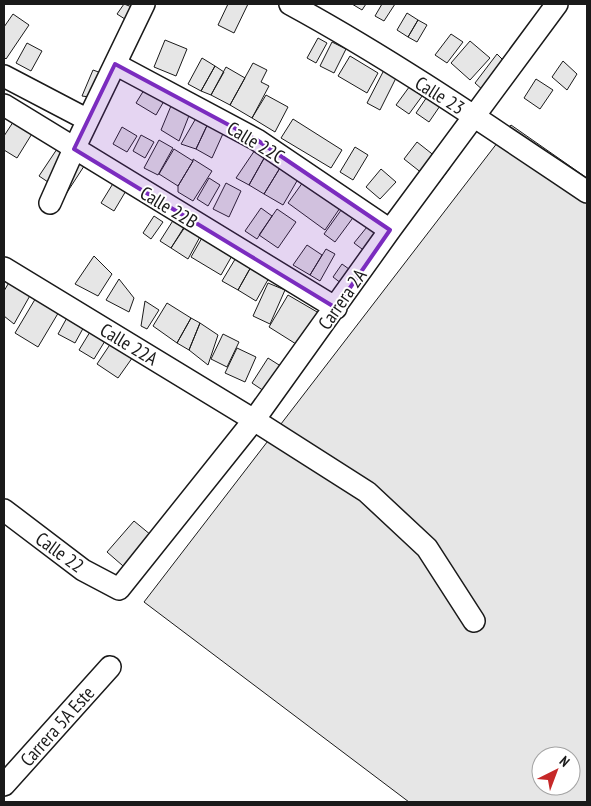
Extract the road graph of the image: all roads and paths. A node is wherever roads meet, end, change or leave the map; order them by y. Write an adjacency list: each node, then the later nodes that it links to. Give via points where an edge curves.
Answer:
1 (144, 4): 4 (street)
2 (290, 4): 7 (street, Calle 23)
3 (557, 4): 7 (street, Carrera 2A)
4 (115, 64): 8 (street); 12 (street, Calle 22C, via 257,140)
5 (4, 76): 8 (street)
6 (4, 105): 9 (street, Calle 22B)
7 (474, 116): 10 (street, Calle 23); 12 (street, Carrera 2A)
8 (88, 120): 9 (street)
9 (74, 149): 11 (street); 14 (street, Calle 22B)
10 (587, 192)
11 (50, 203)
12 (390, 230): 14 (street, Carrera 2A)
13 (4, 268): 15 (street, Calle 22A)
14 (336, 308): 15 (street, Carrera 2A)
15 (254, 420): 17 (street, Carrera 2A); 18 (street, Calle 22A, via 367,492 427,548)
16 (4, 510): 17 (street, Calle 22, via 83,570)
17 (119, 589)
18 (474, 621)
19 (110, 667): 20 (street, Carrera 5A Este)
20 (4, 785)

